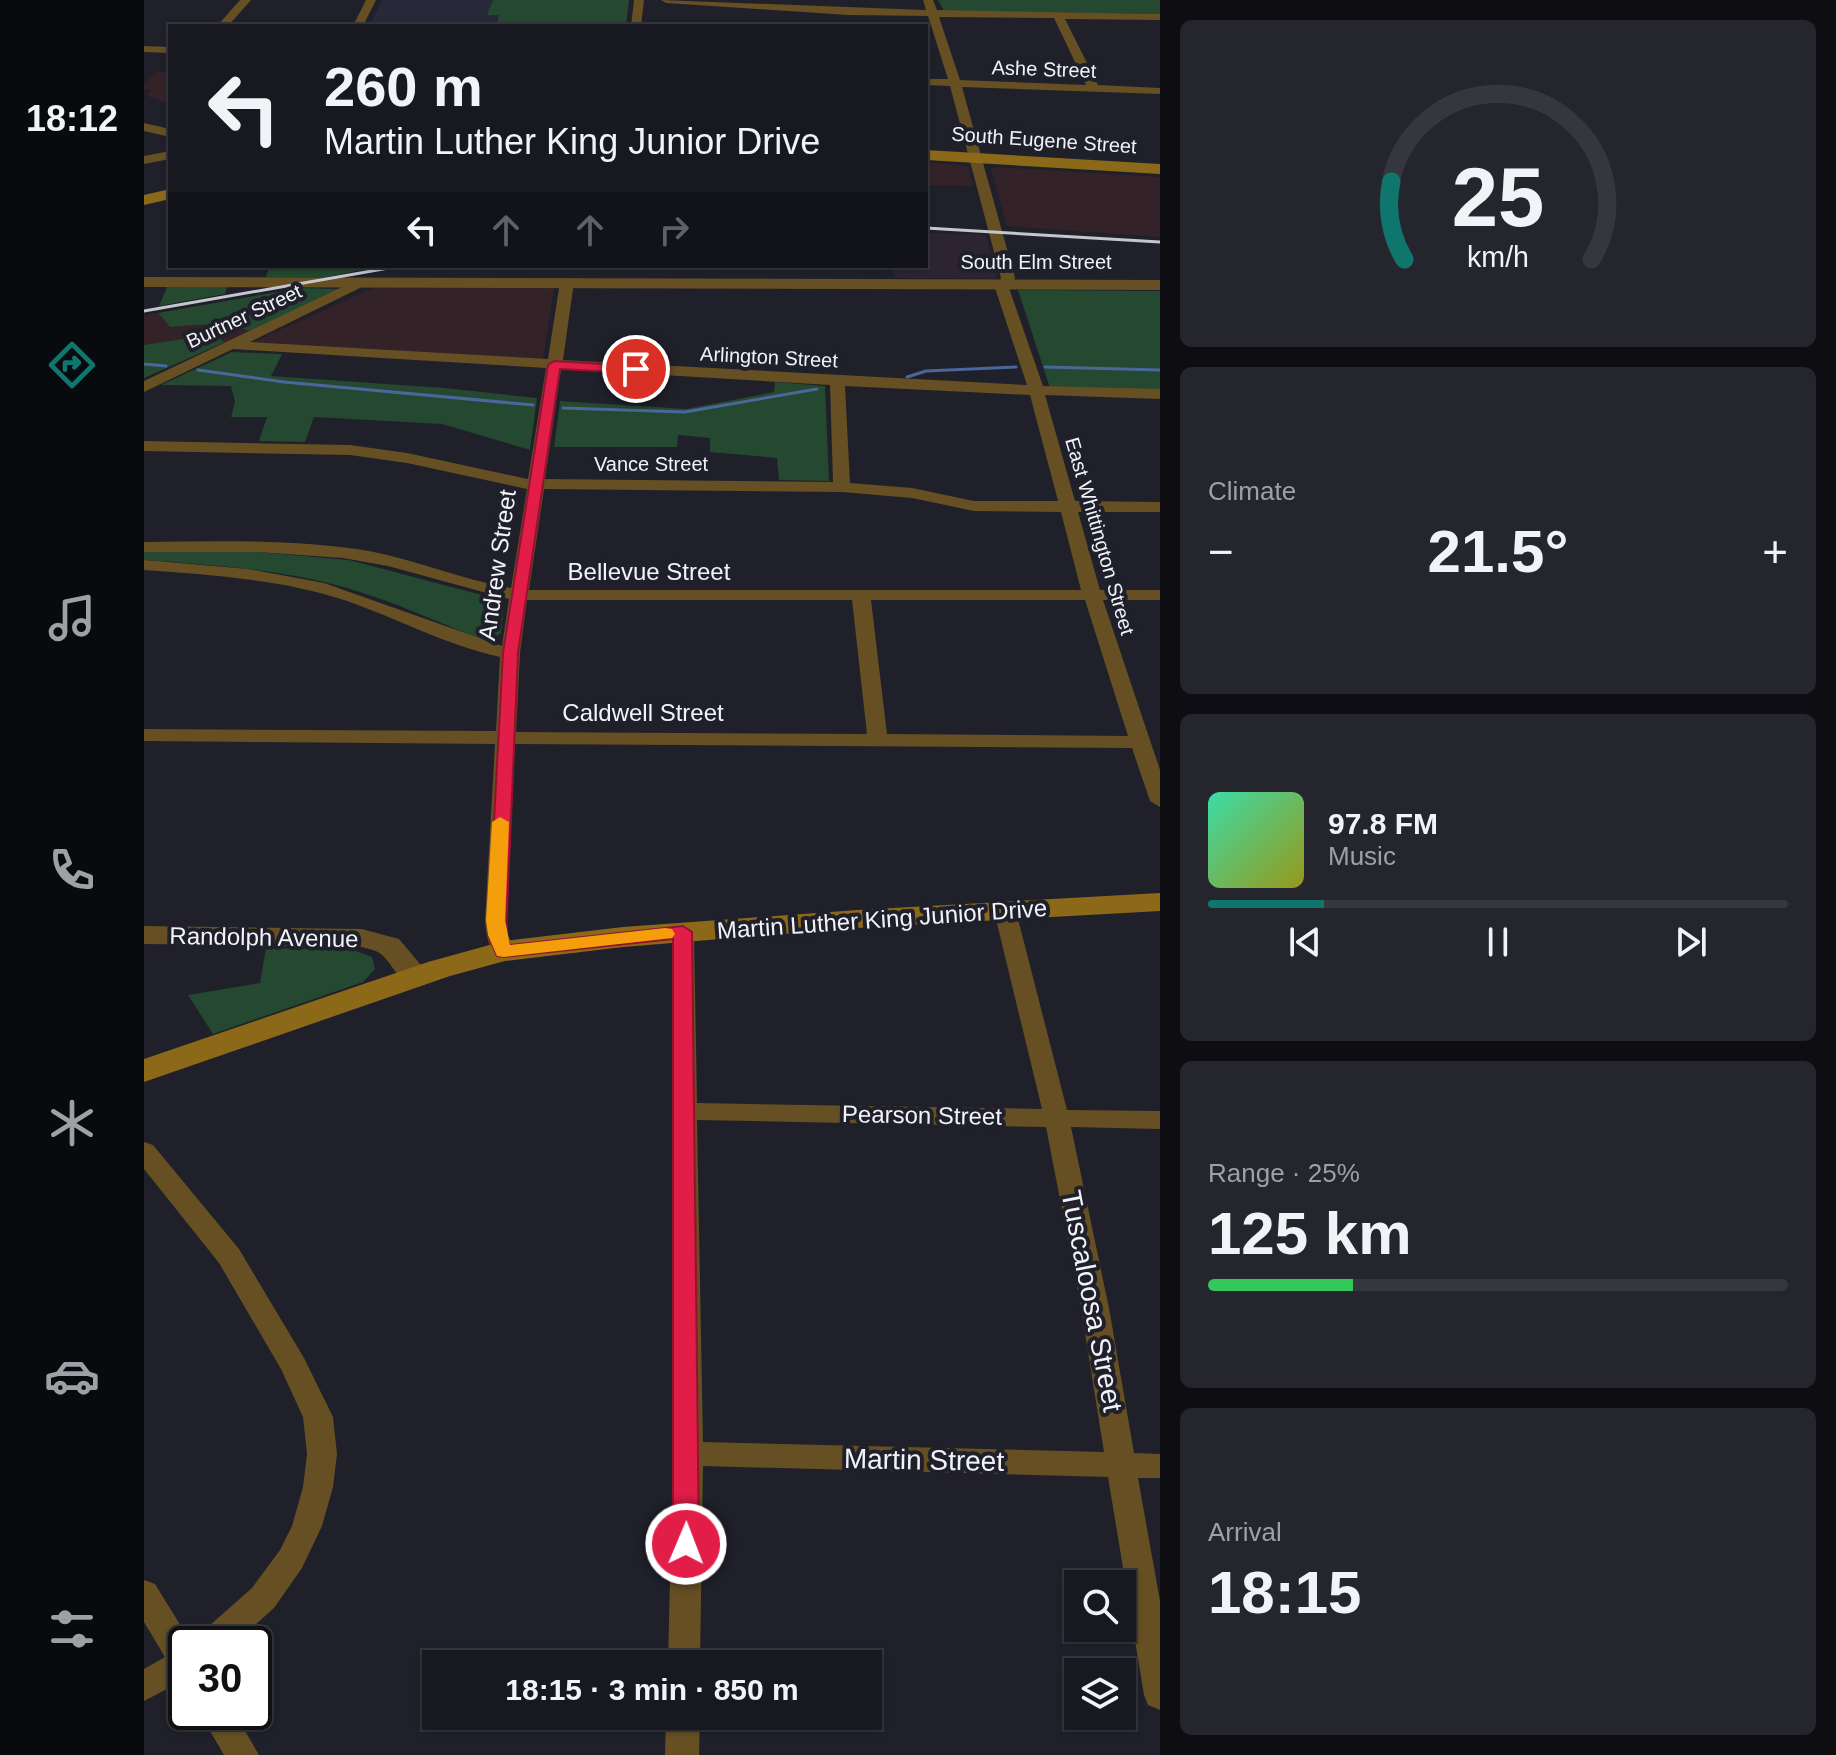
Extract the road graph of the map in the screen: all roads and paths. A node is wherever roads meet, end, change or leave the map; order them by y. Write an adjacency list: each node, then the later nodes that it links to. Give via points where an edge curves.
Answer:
1 (246, 0): 10 (street)
2 (371, 0): 11 (street)
3 (639, 0): 12 (street)
4 (666, 0): 6 (street)
5 (928, 0): 7 (street, East Whittington Street)
6 (772, 7): 7 (street)
7 (932, 13): 8 (street); 16 (street, East Whittington Street)
8 (1058, 15): 9 (street); 17 (street)
9 (1160, 17)
10 (224, 24)
11 (359, 24)
12 (636, 24)
13 (144, 49): 14 (street)
14 (168, 50)
15 (928, 82): 16 (street, Ashe Street)
16 (955, 84): 17 (street, Ashe Street); 23 (street, East Whittington Street)
17 (1094, 89): 18 (street, Ashe Street)
18 (1160, 91)
19 (144, 127): 20 (street)
20 (168, 133)
21 (168, 155): 24 (street)
22 (928, 155): 23 (main road, South Eugene Street)
23 (975, 158): 25 (main road, South Eugene Street); 31 (street, East Whittington Street)
24 (144, 160)
25 (1160, 169)
26 (168, 194): 27 (main road)
27 (144, 200)
28 (144, 282): 29 (street, South Elm Street)
29 (361, 282): 30 (street, South Elm Street); 33 (street, Burtner Street)
30 (567, 282): 31 (street, South Elm Street); 34 (street, Andrew Street)
31 (1006, 283): 32 (street, South Elm Street); 37 (street, East Whittington Street, via 1002,288)
32 (1160, 285)
33 (233, 345): 34 (street, Arlington Street); 36 (street, Burtner Street)
34 (554, 365): 35 (street, Arlington Street); 40 (street, Andrew Street)
35 (837, 380): 37 (street, Arlington Street); 41 (street)
36 (144, 387)
37 (1036, 391): 38 (street, Arlington Street); 42 (street, East Whittington Street)
38 (1160, 394)
39 (144, 446): 40 (street, Vance Street, via 350,450)
40 (535, 485): 41 (street, Vance Street); 46 (street, Andrew Street)
41 (842, 487): 42 (street, Vance Street, via 912,493 974,506)
42 (1068, 507): 43 (street, Vance Street); 47 (street, East Whittington Street)
43 (1160, 507)
44 (144, 547): 46 (street, Bellevue Street, via 340,552)
45 (144, 565): 50 (street, via 245,573 310,586)
46 (519, 595): 49 (street, Bellevue Street); 50 (street, Andrew Street)
47 (1092, 595): 48 (street, Bellevue Street); 49 (street, Bellevue Street); 54 (street, East Whittington Street)
48 (1160, 595)
49 (861, 596): 53 (street)
50 (510, 653): 52 (street, Andrew Street)
51 (144, 735): 52 (street, Caldwell Street)
52 (504, 737): 53 (street, Caldwell Street); 60 (street, Andrew Street, via 496,920)
53 (878, 740): 54 (street, Caldwell Street)
54 (1142, 742): 55 (street, East Whittington Street)
55 (1160, 801)
56 (1160, 902): 57 (main road, Martin Luther King Junior Drive)
57 (1005, 911): 58 (main road, Martin Luther King Junior Drive); 64 (street, Tuscaloosa Street)
58 (683, 932): 60 (main road, Martin Luther King Junior Drive); 63 (street)
59 (144, 935): 61 (street, Randolph Avenue, via 362,938 389,945)
60 (504, 951): 61 (main road, Martin Luther King Junior Drive)
61 (416, 977): 62 (main road, Martin Luther King Junior Drive)
62 (144, 1071)
63 (684, 1111): 64 (street, Pearson Street); 67 (street)
64 (1057, 1118): 65 (street, Pearson Street); 68 (street, Tuscaloosa Street)
65 (1160, 1120)
66 (144, 1151): 71 (street, via 229,1256 318,1417 322,1454 307,1526 263,1598)
67 (688, 1454): 68 (street, Martin Street); 73 (street)
68 (1122, 1465): 69 (street, Martin Street); 76 (street, Tuscaloosa Street)
69 (1160, 1466)
70 (144, 1594): 72 (street)
71 (231, 1626)
72 (168, 1633)
73 (684, 1650)
74 (168, 1673): 75 (street)
75 (144, 1686)
76 (1160, 1695)
77 (227, 1730): 79 (street)
78 (683, 1730): 80 (street)
79 (242, 1755)
80 (682, 1755)

